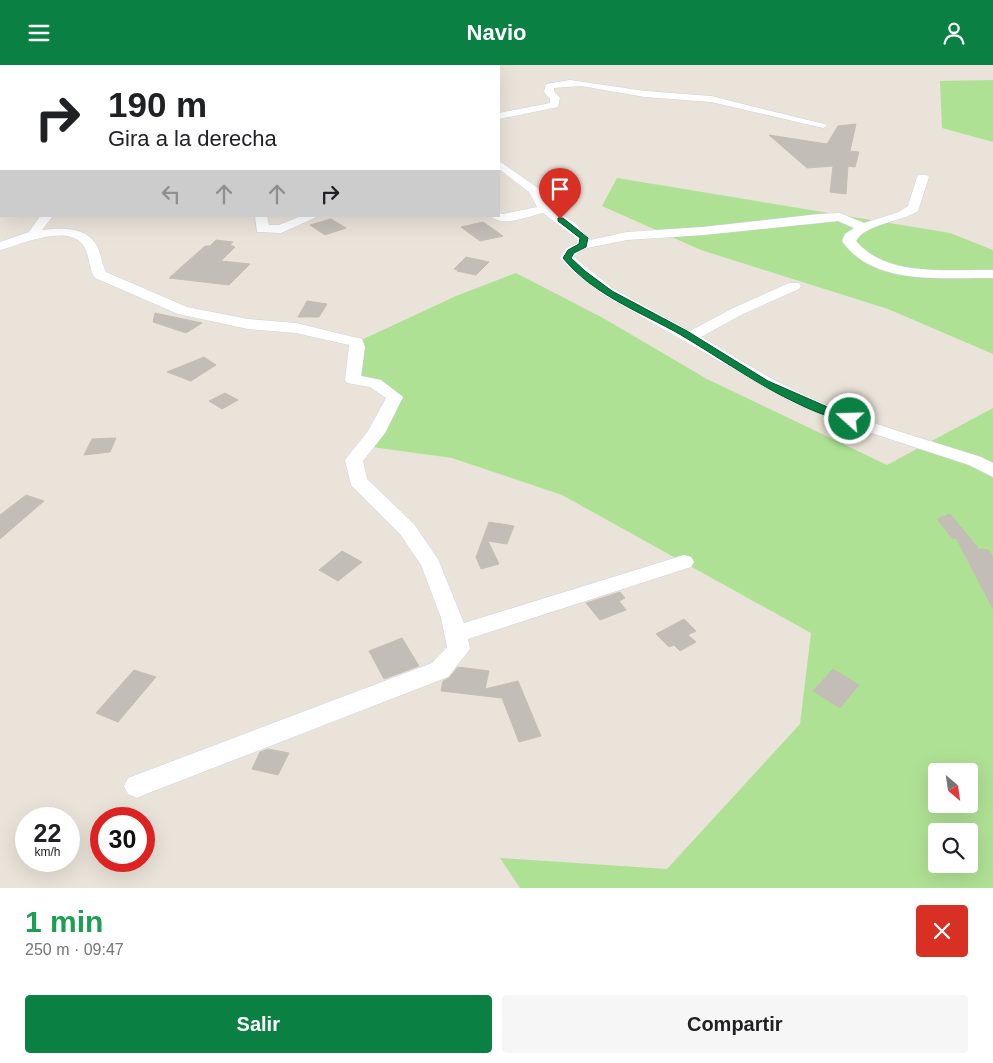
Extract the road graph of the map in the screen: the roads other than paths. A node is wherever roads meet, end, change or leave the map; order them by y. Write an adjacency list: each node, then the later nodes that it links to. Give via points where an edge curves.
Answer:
1 (500, 116): 2 (street, via 555,105 549,86 563,81 651,96 711,99)
2 (823, 125)
3 (500, 165): 5 (street, via 534,190)
4 (923, 177): 10 (street, via 914,208 903,215)
5 (546, 209): 8 (street); 11 (street, via 584,238)
6 (261, 217): 7 (street, via 261,229 274,230)
7 (310, 217)
8 (500, 217)
9 (41, 225): 12 (street); 18 (street, via 85,238 100,275 183,311 248,324 296,328 357,342 351,370 353,380 375,383 395,397 376,433 354,460 358,481 407,529 431,564)
10 (863, 227): 11 (street, via 840,217 819,218 627,236); 13 (street, via 849,241 864,257 878,264 905,269)
11 (583, 245): 15 (street, via 571,251 567,258 582,273 609,293)
12 (0, 246)
13 (993, 274)
14 (794, 286): 15 (street)
15 (690, 337): 16 (street, via 765,383 817,407 974,461)
16 (993, 471)
17 (684, 562): 18 (street)
18 (456, 635): 19 (street, via 459,649 440,670)
19 (137, 786)

